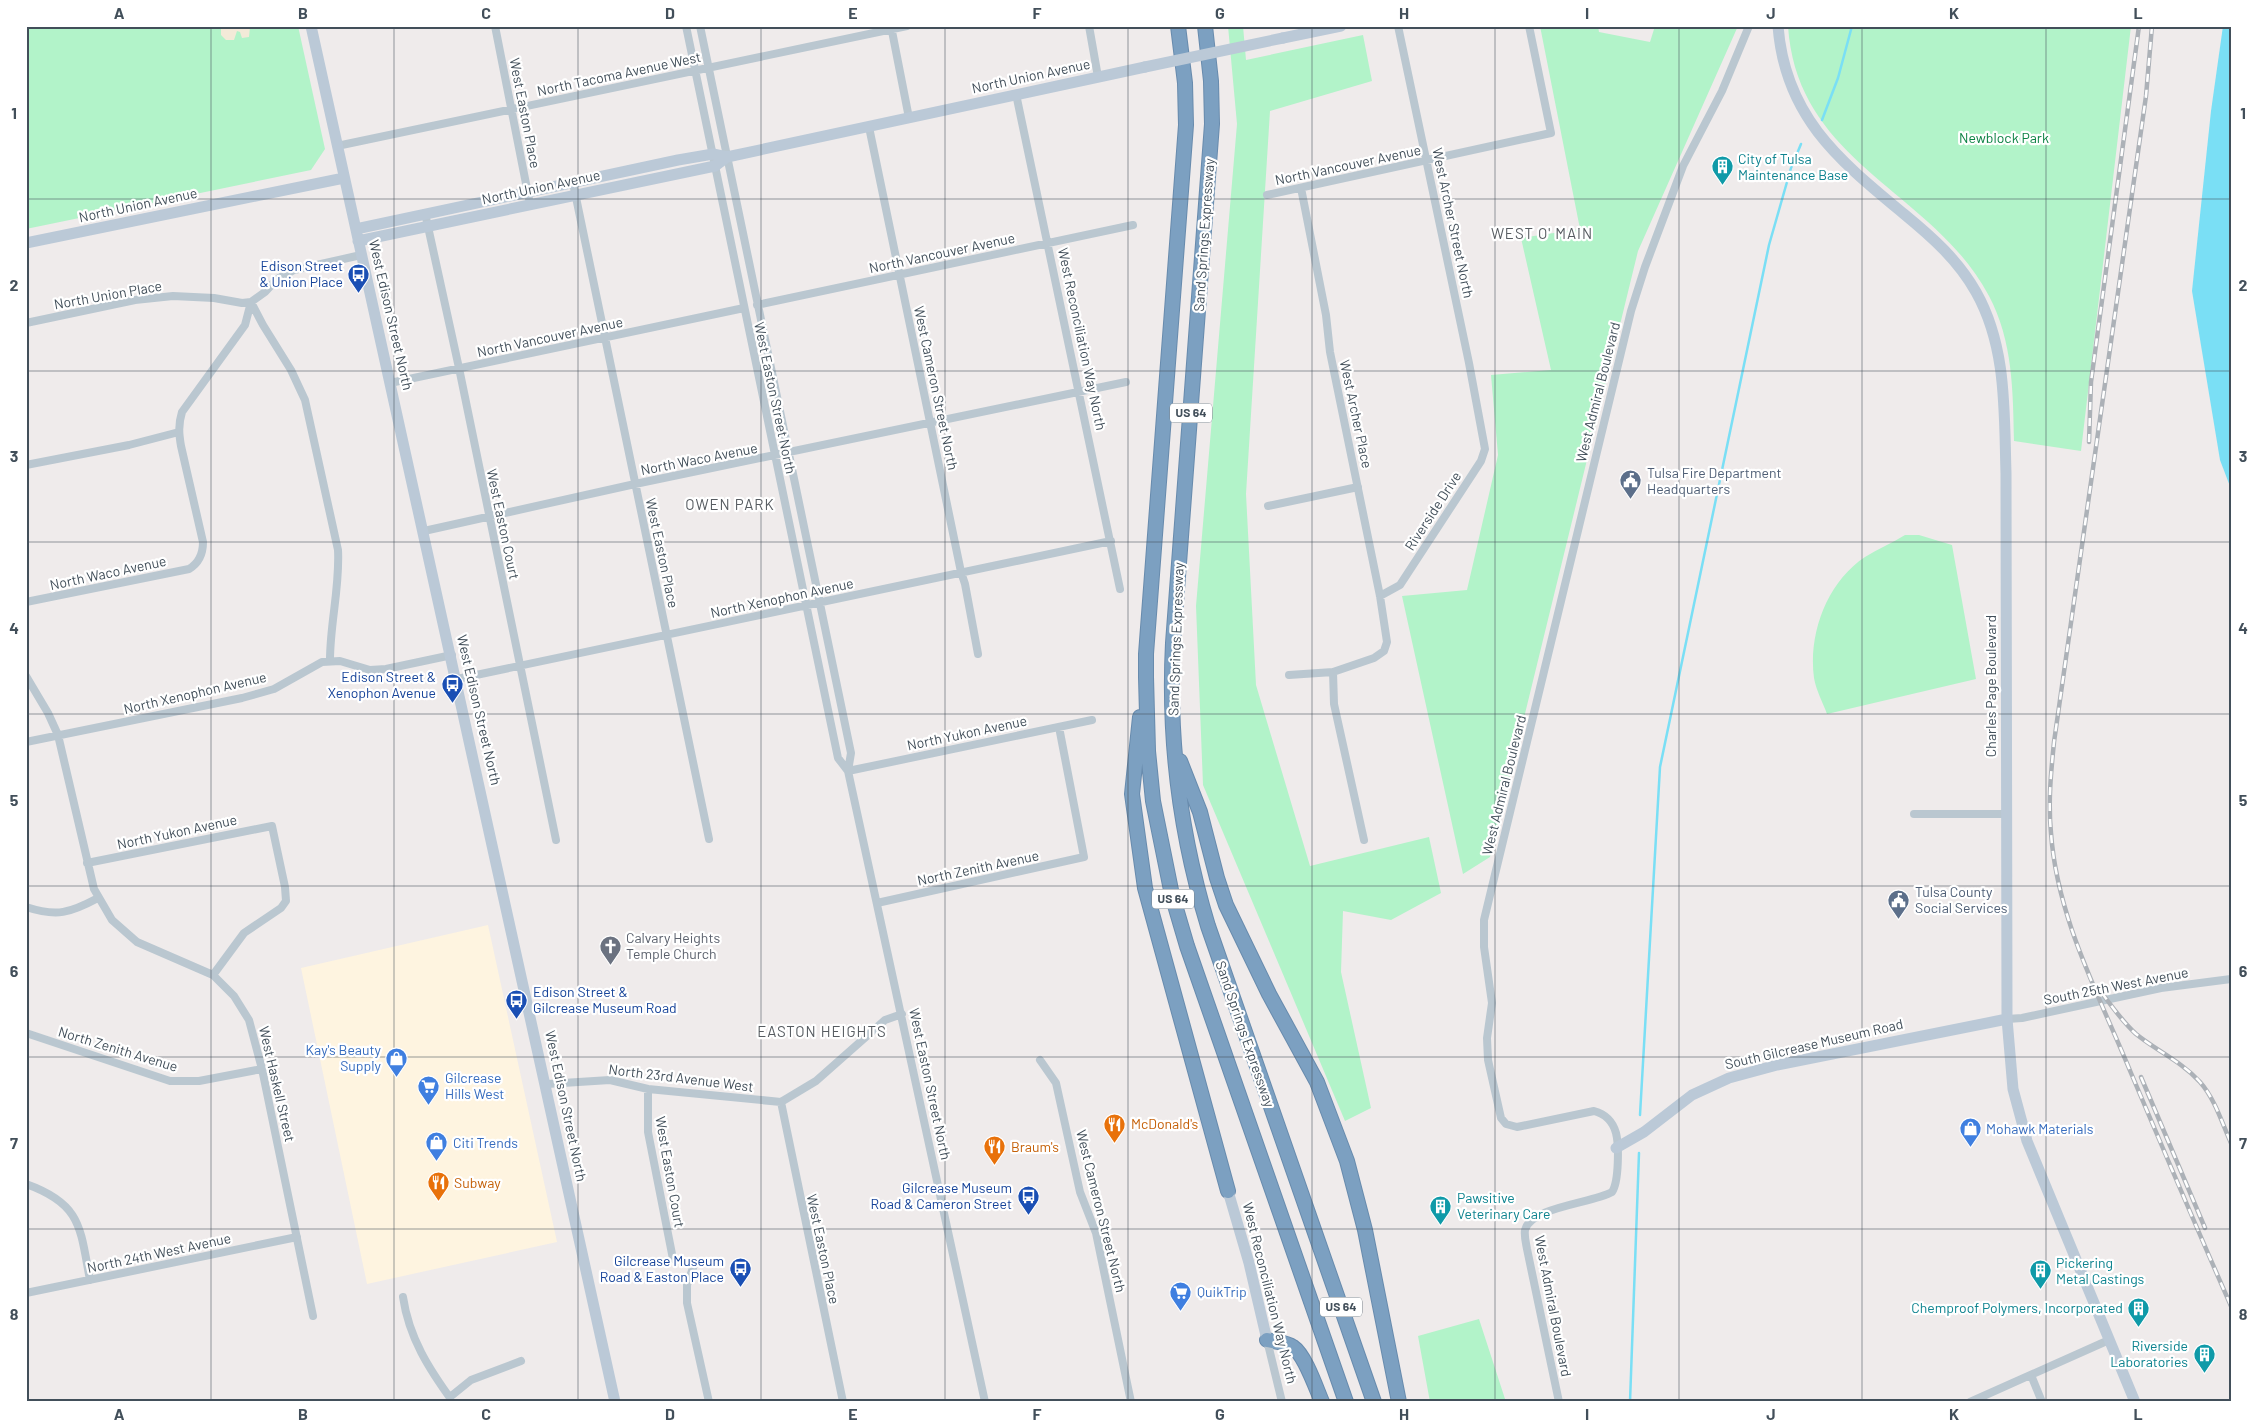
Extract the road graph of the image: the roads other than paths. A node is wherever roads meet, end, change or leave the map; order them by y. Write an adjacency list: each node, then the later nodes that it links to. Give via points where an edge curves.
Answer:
1 (311, 26): 22 (main road, West Edison Street North)
2 (495, 26): 19 (street, West Easton Place)
3 (686, 26): 16 (street, West Easton Street North)
4 (700, 26): 15 (street, West Easton Street North)
5 (907, 26): 14 (street, North Tacoma Avenue West)
6 (1089, 26): 17 (street)
7 (1178, 26): 73 (highway, Sand Springs Expressway / US 64, via 1185,83 1186,134)
8 (1205, 26): 85 (highway, Sand Springs Expressway / US 64, via 1212,124 1173,644)
9 (1341, 26): 17 (main road, North Union Avenue, bridge)
10 (1398, 26): 25 (street, West Archer Street North)
11 (1529, 26): 25 (street, North Vancouver Avenue, via 1551,133)
12 (1749, 26): 106 (street, West Admiral Boulevard, via 1722,91 1683,166 1631,311 1484,920 1484,947 1492,1003 1487,1038 1488,1060 1501,1118 1506,1124 1517,1127 1594,1111 1610,1122 1616,1134)
13 (1778, 26): 88 (main road, Charles Page Boulevard, via 1788,78 1810,124 1840,159 1928,233 1956,264 1977,293 1994,335 2003,384 2006,473)
14 (891, 28): 15 (street, North Tacoma Avenue West); 20 (street)
15 (709, 68): 16 (street, North Tacoma Avenue West); 23 (street, West Easton Street North)
16 (694, 71): 19 (street, North Tacoma Avenue West); 24 (street, West Easton Street North)
17 (1098, 77): 18 (main road, North Union Avenue)
18 (1016, 94): 20 (main road, North Union Avenue); 37 (street, West Reconciliation Way North)
19 (512, 109): 22 (street, North Tacoma Avenue West); 30 (street, West Easton Place)
20 (909, 118): 21 (main road, North Union Avenue)
21 (869, 127): 23 (main road, North Union Avenue); 39 (street, West Cameron Street North)
22 (337, 146): 26 (main road, West Edison Street North)
23 (727, 157): 24 (main road, North Union Avenue); 40 (street, West Easton Street North)
24 (714, 160): 28 (main road, North Union Avenue); 41 (street, West Easton Street North)
25 (1427, 161): 27 (street, North Vancouver Avenue); 54 (street, West Archer Street North)
26 (344, 178): 34 (main road, West Edison Street North); 36 (main road, North Union Avenue)
27 (1301, 188): 29 (street, North Vancouver Avenue); 60 (street, West Archer Place)
28 (574, 189): 30 (main road, North Union Avenue); 48 (street, West Easton Place)
29 (1267, 195)
30 (529, 198): 31 (main road, North Union Avenue); 33 (main road, North Union Avenue)
31 (425, 213): 33 (street, West Easton Court); 34 (main road, North Union Avenue)
32 (1133, 225): 37 (street, North Vancouver Avenue)
33 (428, 227): 35 (main road, North Union Avenue); 49 (street, West Easton Court)
34 (356, 229): 35 (main road, West Edison Street North)
35 (358, 242): 38 (main road, West Edison Street North)
36 (26, 243)
37 (1046, 244): 39 (street, North Vancouver Avenue); 52 (street, West Reconciliation Way North)
38 (362, 255): 42 (street, via 294,270 277,279); 51 (main road, West Edison Street North)
39 (899, 275): 43 (street, North Vancouver Avenue); 53 (street, West Cameron Street North)
40 (755, 292): 41 (street); 43 (street, West Easton Street North)
41 (741, 296): 44 (street, West Easton Street North)
42 (252, 302): 46 (street, North Union Place, via 242,304 214,298 173,296 135,300); 55 (street, via 245,325 182,412); 75 (street, via 298,384 313,430 338,550)
43 (757, 305): 45 (street, West Easton Street North)
44 (744, 308): 47 (street, West Easton Street North); 48 (street, North Vancouver Avenue)
45 (760, 320): 47 (street); 56 (street, West Easton Street North)
46 (26, 323)
47 (747, 323): 57 (street, West Easton Street North)
48 (604, 338): 49 (street, North Vancouver Avenue); 59 (street, West Easton Place)
49 (459, 368): 51 (street, North Vancouver Avenue); 62 (street, West Easton Court)
50 (1126, 382): 52 (street, North Waco Avenue)
51 (390, 383): 63 (main road, West Edison Street North)
52 (1078, 392): 53 (street, North Waco Avenue); 64 (street, West Reconciliation Way North)
53 (931, 424): 56 (street, North Waco Avenue); 65 (street, West Cameron Street North)
54 (1482, 426): 67 (street, Riverside Drive, via 1485,449 1481,461 1400,584)
55 (178, 432): 58 (street); 68 (street, North Waco Avenue, via 204,542 202,555 194,566)
56 (789, 453): 57 (street, North Waco Avenue); 69 (street, West Easton Street North)
57 (775, 456): 59 (street, North Waco Avenue); 70 (street, West Easton Street North)
58 (26, 465)
59 (635, 484): 62 (street, North Waco Avenue); 71 (street, West Easton Place)
60 (1358, 487): 61 (street); 67 (street, West Archer Place)
61 (1268, 506)
62 (489, 517): 63 (street, North Waco Avenue); 76 (street, West Easton Court)
63 (424, 531): 74 (main road, West Edison Street North)
64 (1111, 541): 65 (street, North Xenophon Avenue); 66 (street, West Reconciliation Way North)
65 (961, 572): 69 (street, North Xenophon Avenue); 72 (street, West Cameron Street North)
66 (1120, 589)
67 (1380, 596): 77 (street, West Archer Place, via 1386,646 1377,657)
68 (26, 602)
69 (820, 602): 70 (street, North Xenophon Avenue); 86 (street, West Easton Street North, via 851,753)
70 (806, 605): 71 (street, North Xenophon Avenue); 86 (street, West Easton Street North, via 838,758)
71 (666, 635): 76 (street, North Xenophon Avenue); 89 (street, West Easton Place)
72 (978, 654)
73 (1146, 654): 108 (highway, via 1132,794 1139,856 1157,938); 128 (highway, Sand Springs Expressway / US 64, via 1148,751 1163,857 1187,946)
74 (452, 655): 75 (street, via 370,670); 80 (main road, West Edison Street North)
75 (330, 660): 83 (street, North Xenophon Avenue, via 312,666 274,688 242,698)
76 (520, 665): 80 (street, North Xenophon Avenue); 90 (street, West Easton Court)
77 (1333, 672): 78 (street); 91 (street, via 1334,704)
78 (1289, 675)
79 (26, 676): 83 (street, West Haskell Street)
80 (457, 679): 103 (main road, West Edison Street North)
81 (1092, 720): 82 (street, North Yukon Avenue)
82 (1059, 727): 86 (street, North Yukon Avenue); 94 (street, North Zenith Avenue, via 1084,858)
83 (58, 735): 84 (street, North Xenophon Avenue); 92 (street, West Haskell Street)
84 (26, 742)
85 (1174, 745): 129 (highway, Sand Springs Expressway / US 64, via 1181,815 1202,907); 130 (highway, via 1200,812 1226,905 1317,1082 1347,1161 1365,1230)
86 (848, 771): 94 (street, West Easton Street North)
87 (1914, 814): 88 (street)
88 (2007, 814): 99 (main road, Charles Page Boulevard)
89 (709, 839)
90 (556, 840)
91 (1364, 840)
92 (87, 863): 93 (street, West Haskell Street); 96 (street, North Yukon Avenue, via 272,826 286,901 281,908 244,933)
93 (98, 898): 95 (street, via 57,914); 96 (street, West Haskell Street, via 112,920 137,942)
94 (877, 903): 98 (street, West Easton Street North)
95 (26, 907)
96 (213, 975): 102 (street, West Haskell Street, via 234,996 249,1020)
97 (2231, 980): 99 (street, South 25th West Avenue, via 2161,988)
98 (902, 1014): 105 (street, via 884,1020 816,1081); 124 (street, West Easton Street North)
99 (2007, 1019): 106 (main road, South Gilcrease Museum Road, via 1729,1078 1692,1095 1644,1132); 117 (main road, Charles Page Boulevard, via 2014,1089 2027,1141)
100 (26, 1033): 102 (street, North Zenith Avenue, via 170,1081 199,1081)
101 (1040, 1060): 125 (street, West Cameron Street North, via 1056,1083 1080,1192 1096,1233)
102 (262, 1069): 109 (street, West Haskell Street)
103 (546, 1084): 104 (street, North 23rd Avenue West, via 610,1080); 121 (main road, West Edison Street North)
104 (648, 1089): 105 (street, North 23rd Avenue West); 110 (street, West Easton Court, via 648,1132)
105 (781, 1102): 123 (street, West Easton Place)
106 (1616, 1148): 131 (street, West Admiral Boulevard, via 1617,1178 1612,1192 1542,1213 1525,1230)
107 (26, 1184): 112 (street, via 67,1206 77,1220)
108 (1228, 1191): 116 (main road, West Reconciliation Way North, via 1250,1263)
109 (296, 1237): 112 (street, North 24th West Avenue); 115 (street, West Haskell Street)
110 (673, 1259)
111 (694, 1265): 122 (street, via 687,1285 687,1303)
112 (90, 1280): 113 (street, North 24th West Avenue)
113 (26, 1293)
114 (403, 1297): 120 (street, via 419,1351)
115 (313, 1316)
116 (1267, 1340): 126 (street, West Reconciliation Way North); 127 (highway, via 1296,1348)
117 (2109, 1340): 119 (street); 134 (main road, Charles Page Boulevard)
118 (521, 1361): 120 (street, via 471,1380)
119 (2030, 1375): 132 (street); 133 (street)
120 (452, 1400)
121 (616, 1402)
122 (709, 1402)
123 (843, 1402)
124 (985, 1402)
125 (1131, 1402)
126 (1282, 1402)
127 (1322, 1402)
128 (1346, 1402)
129 (1374, 1402)
130 (1399, 1402)
131 (1559, 1402)
132 (1970, 1402)
133 (2042, 1402)
134 (2135, 1402)

